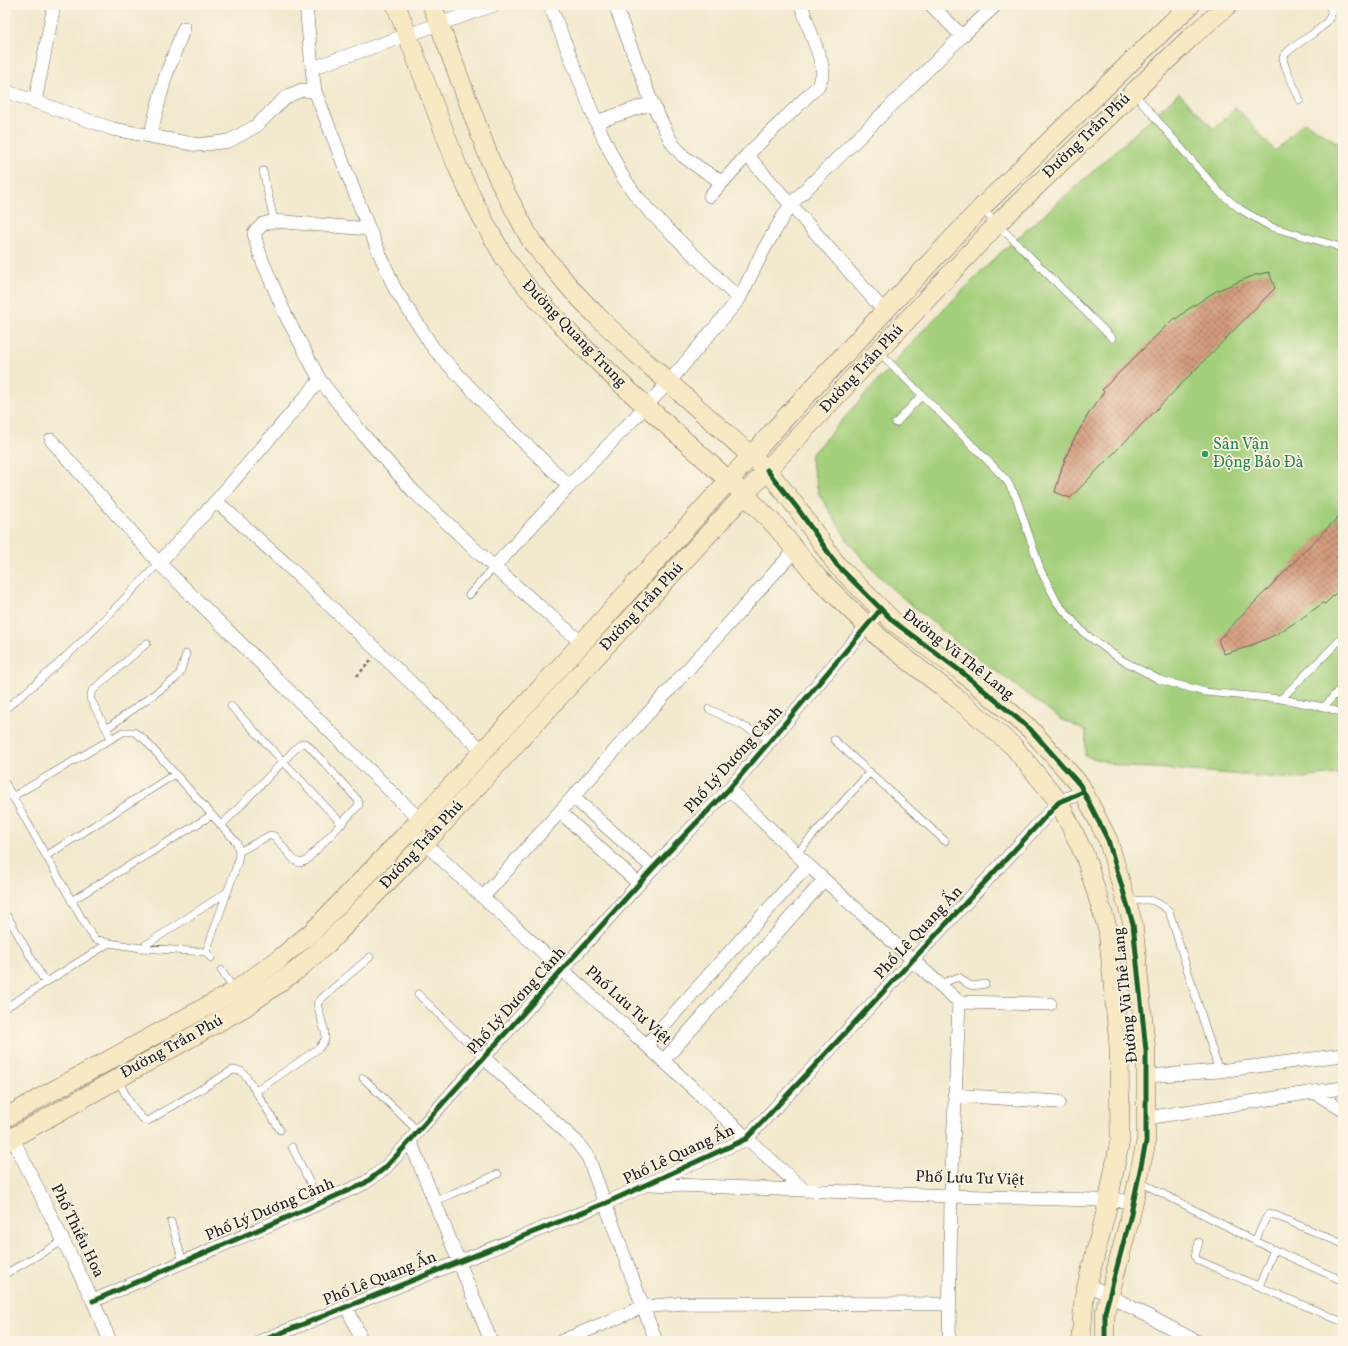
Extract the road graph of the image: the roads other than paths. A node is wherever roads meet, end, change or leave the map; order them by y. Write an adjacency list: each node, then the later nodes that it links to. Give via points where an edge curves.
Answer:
1 (54, 5): 23 (street)
2 (306, 5): 18 (street)
3 (396, 5): 16 (main road, Đường Quang Trung)
4 (432, 5): 14 (main road, Đường Quang Trung)
5 (494, 5): 14 (street)
6 (550, 5): 25 (street)
7 (615, 5): 24 (street)
8 (801, 5): 27 (street, via 821,61 823,74 818,86)
9 (931, 5): 17 (street)
10 (996, 5): 17 (street)
11 (1191, 5): 32 (main road, Đường Trần Phú)
12 (1228, 5): 21 (main road, Đường Trần Phú)
13 (1329, 5): 22 (lane, via 1331,16 1324,26 1289,49 1283,58)
14 (439, 24): 16 (street); 42 (main road, Đường Quang Trung, via 490,160 532,242 572,290)
15 (184, 28): 26 (street, via 165,78)
16 (407, 36): 18 (street); 44 (main road, Đường Quang Trung, via 458,168 504,257 552,315)
17 (962, 36): 31 (street)
18 (312, 68): 20 (street)
19 (5, 90): 23 (street)
20 (315, 91): 26 (street, via 302,90 290,95 256,126 229,141 198,145); 35 (street)
21 (1133, 92): 34 (main road, Đường Trần Phú); 36 (lane, via 1219,192 1240,209 1271,227)
22 (1300, 100)
23 (35, 102): 26 (street, via 113,129)
24 (652, 103): 25 (street); 29 (street, via 672,143 683,156)
25 (596, 122): 37 (street, via 621,174 634,193)
26 (150, 136)
27 (747, 155): 29 (street); 31 (street)
28 (263, 171): 33 (lane)
29 (722, 182): 30 (street)
30 (710, 196)
31 (790, 205): 37 (street); 38 (street)
32 (981, 208): 34 (lane); 38 (main road, Đường Trần Phú)
33 (274, 221): 35 (street); 41 (street, via 263,224 254,233 257,245 286,316)
34 (997, 224): 39 (lane); 40 (main road, Đường Trần Phú)
35 (369, 228): 50 (street, via 395,289 434,349 489,408)
36 (1343, 249)
37 (739, 299): 42 (street)
38 (884, 311): 47 (main road, Đường Trần Phú)
39 (1112, 338)
40 (878, 351): 43 (lane); 48 (main road, Đường Trần Phú)
41 (320, 380): 52 (street); 55 (street, via 361,432 414,492)
42 (669, 382): 44 (street); 47 (main road, Đường Quang Trung)
43 (922, 395): 45 (lane); 64 (lane, via 1007,481 1016,497 1041,571 1058,604 1084,633 1120,659 1160,680 1205,692)
44 (646, 407): 49 (main road, Đường Quang Trung); 50 (street)
45 (896, 423)
46 (51, 440): 54 (street, Phố Lưu Tư Việt)
47 (751, 456): 48 (main road, Đường Quang Trung); 49 (main road, Đường Trần Phú)
48 (767, 470): 51 (main road, Đường Trần Phú); 57 (main road, Đường Vũ Thê Lang, via 837,565)
49 (729, 480): 51 (main road, Đường Quang Trung); 61 (main road, Đường Trần Phú)
50 (569, 486): 55 (street)
51 (745, 495): 53 (main road, Đường Vũ Thê Lang); 90 (main road, Đường Trần Phú)
52 (216, 501): 54 (street); 74 (street)
53 (795, 550): 58 (main road, Đường Vũ Thê Lang, via 819,580); 82 (street)
54 (160, 564): 67 (lane, via 54,668); 87 (street, Phố Lưu Tư Việt)
55 (494, 567): 56 (lane); 61 (street)
56 (469, 595)
57 (881, 609): 58 (street, Phố Lý Dương Cảnh); 80 (main road, Đường Vũ Thê Lang, via 894,622 963,673 1030,730 1080,785)
58 (867, 625): 72 (street, Phố Lý Dương Cảnh); 83 (main road, Đường Vũ Thê Lang, via 882,640 1014,746)
59 (1343, 637): 64 (lane)
60 (146, 643): 70 (lane, via 92,691 90,698)
61 (582, 643): 74 (main road, Đường Trần Phú)
62 (186, 654): 70 (lane, via 176,679)
63 (1343, 685): 66 (lane)
64 (1281, 699): 66 (lane)
65 (231, 706): 75 (lane)
66 (1324, 707): 69 (lane)
67 (5, 709)
68 (709, 709): 72 (lane)
69 (1343, 713)
70 (106, 729): 71 (lane)
71 (111, 738): 77 (lane, via 123,732 134,732 144,739); 81 (lane)
72 (771, 740): 79 (street, Phố Lý Dương Cảnh)
73 (834, 740): 76 (lane)
74 (483, 751): 87 (main road, Đường Trần Phú)
75 (283, 761): 86 (lane); 86 (lane, via 297,746 307,744 358,800 359,805); 88 (lane)
76 (870, 772): 89 (lane); 92 (lane)
77 (175, 774): 85 (lane); 93 (lane)
78 (5, 783): 81 (lane)
79 (729, 789): 92 (street); 95 (street, Phố Lý Dương Cảnh)
80 (1083, 792): 83 (street, Phố Lê Quang Ấn); 101 (main road, Đường Vũ Thê Lang, via 1108,840)
81 (12, 797): 93 (lane)
82 (573, 797): 84 (street); 95 (street)
83 (1059, 802): 108 (street, Phố Lê Quang Ấn); 145 (main road, Đường Vũ Thê Lang, via 1085,856 1108,930 1119,1046 1120,1140)
84 (560, 812): 97 (street); 99 (street)
85 (212, 815): 88 (lane); 100 (lane)
86 (342, 824): 91 (lane, via 306,861 300,863 270,835)
87 (415, 825): 90 (street, Phố Lưu Tư Việt); 115 (main road, Đường Trần Phú, via 313,931 278,960)
88 (221, 826): 91 (lane, via 237,843)
89 (945, 841)
90 (425, 843): 99 (street, Phố Lưu Tư Việt); 115 (main road, Đường Trần Phú, via 297,970)
91 (239, 852): 98 (lane)
92 (796, 854): 94 (street)
93 (46, 856): 100 (lane)
94 (808, 865): 96 (street); 119 (street)
95 (653, 868): 97 (street, Phố Lý Dương Cảnh)
96 (824, 880): 108 (street); 122 (street)
97 (640, 884): 110 (street, Phố Lý Dương Cảnh)
98 (228, 892): 104 (lane); 105 (lane)
99 (483, 897): 110 (street, Phố Lưu Tư Việt)
100 (71, 901): 103 (lane, via 95,939)
101 (1126, 902): 123 (lane, via 1145,899 1158,902 1169,911); 124 (main road, Đường Vũ Thê Lang, via 1133,924 1146,1051)
102 (5, 916): 111 (lane, via 8,917)
103 (109, 943): 104 (lane); 111 (lane)
104 (141, 948): 105 (lane)
105 (206, 952): 106 (lane)
106 (211, 958)
107 (370, 958): 128 (lane, via 318,1004 325,1032 325,1040 319,1048)
108 (912, 960): 112 (street); 138 (street, Phố Lê Quang Ấn)
109 (221, 970): 115 (lane)
110 (563, 970): 119 (street, Phố Lưu Tư Việt); 121 (street, Phố Lý Dương Cảnh)
111 (45, 982): 118 (lane)
112 (938, 984): 113 (lane, via 960,977 969,985); 116 (street)
113 (985, 984)
114 (418, 994): 121 (lane)
115 (240, 999): 125 (main road, Đường Trần Phú); 133 (main road, Đường Trần Phú, via 49,1093)
116 (959, 1002): 117 (street); 130 (street)
117 (1050, 1004)
118 (5, 1008)
119 (646, 1045): 122 (street, Phố Lưu Tư Việt)
120 (1343, 1055): 123 (street)
121 (484, 1058): 137 (street, Phố Lý Dương Cảnh); 148 (street, via 576,1141 588,1157)
122 (663, 1061): 138 (street, Phố Lưu Tư Việt)
123 (1219, 1071): 124 (street)
124 (1146, 1076): 134 (main road, Đường Vũ Thê Lang)
125 (116, 1078): 128 (lane, via 138,1114 143,1120 148,1121 233,1070 241,1070); 136 (main road, Đường Trần Phú)
126 (363, 1078): 137 (lane)
127 (1343, 1088): 129 (street)
128 (255, 1092): 135 (lane)
129 (1314, 1092): 132 (street); 134 (street)
130 (954, 1095): 131 (street); 144 (street)
131 (1059, 1102)
132 (1343, 1110)
133 (5, 1118)
134 (1146, 1118): 141 (main road, Đường Vũ Thê Lang, via 1146,1142)
135 (280, 1130)
136 (7, 1135): 151 (street, Phố Thiều Hoa)
137 (414, 1136): 146 (street); 149 (street, Phố Lý Dương Cảnh, via 385,1168 365,1183)
138 (746, 1139): 142 (street, Phố Lê Quang Ấn); 143 (street, Phố Lưu Tư Việt)
139 (292, 1147): 149 (lane)
140 (498, 1174): 146 (lane)
141 (1138, 1181): 147 (main road, Đường Vũ Thê Lang); 152 (lane)
142 (649, 1184): 143 (street, Phố Lưu Tư Việt); 148 (street, Phố Lê Quang Ấn)
143 (804, 1190): 144 (street, Phố Lưu Tư Việt)
144 (951, 1196): 145 (street, Phố Lưu Tư Việt); 164 (street)
145 (1108, 1200): 147 (street, Phố Lưu Tư Việt); 160 (main road, Đường Vũ Thê Lang)
146 (435, 1201): 156 (street)
147 (1134, 1201): 162 (main road, Đường Vũ Thê Lang)
148 (606, 1203): 156 (street, Phố Lê Quang Ấn); 166 (street)
149 (320, 1204): 157 (street, Phố Lý Dương Cảnh)
150 (171, 1222): 157 (lane)
151 (63, 1241): 158 (lane); 163 (street, Phố Thiều Hoa)
152 (1255, 1241): 154 (lane, via 1270,1213); 155 (lane)
153 (1199, 1242): 161 (lane, via 1195,1256 1197,1260)
154 (1343, 1244)
155 (1274, 1250): 159 (lane); 161 (lane)
156 (459, 1261): 165 (street, Phố Lê Quang Ấn); 171 (street)
157 (183, 1262): 163 (street, Phố Lý Dương Cảnh)
158 (5, 1274)
159 (1343, 1281)
160 (1087, 1284): 162 (street); 175 (main road, Đường Vũ Thê Lang)
161 (1259, 1286): 167 (lane)
162 (1110, 1296): 176 (main road, Đường Vũ Thê Lang, via 1105,1312); 177 (street)
163 (93, 1301): 168 (street, Phố Thiều Hoa)
164 (949, 1304): 166 (street, via 686,1303); 174 (street)
165 (347, 1307): 169 (street, Phố Lê Quang Ấn); 170 (street)
166 (643, 1307): 172 (street); 173 (street)
167 (1342, 1320)
168 (110, 1341)
169 (261, 1341)
170 (362, 1341)
171 (491, 1341)
172 (562, 1341)
173 (656, 1341)
174 (949, 1341)
175 (1081, 1341)
176 (1105, 1341)
177 (1196, 1341)

